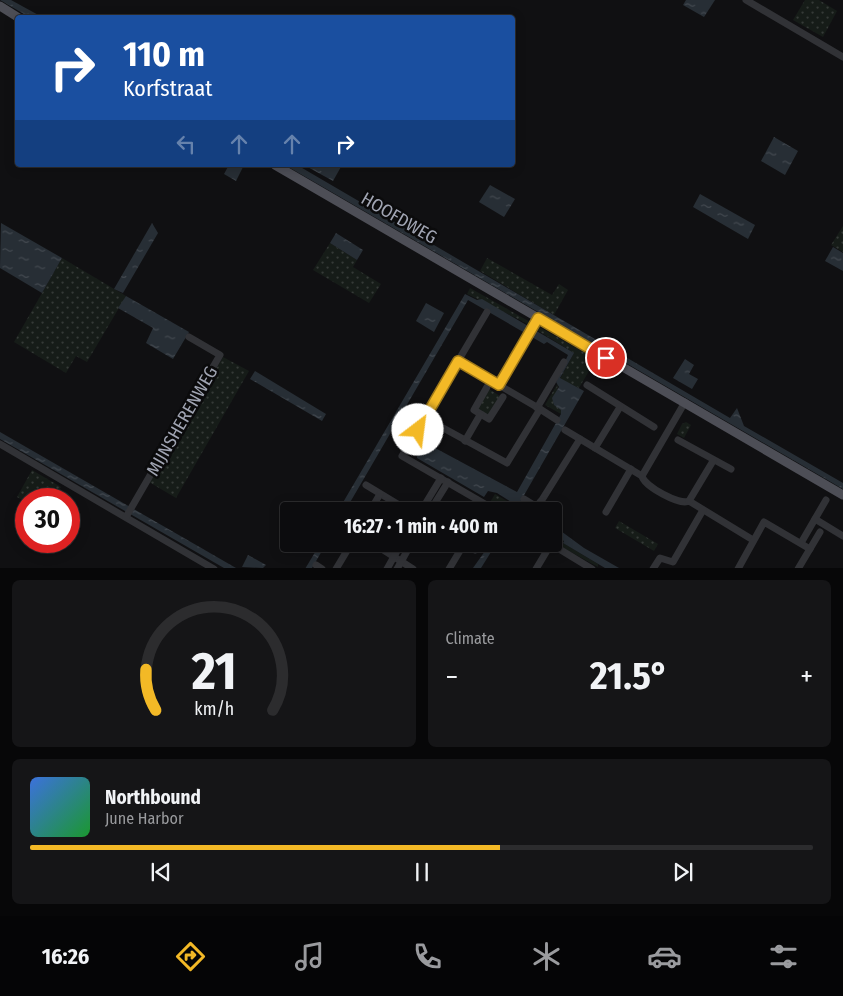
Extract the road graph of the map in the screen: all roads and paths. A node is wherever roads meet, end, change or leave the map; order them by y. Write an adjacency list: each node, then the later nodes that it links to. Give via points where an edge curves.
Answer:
1 (746, 0): 4 (street)
2 (0, 6): 3 (main road)
3 (15, 15)
4 (843, 57)
5 (278, 167): 7 (main road, HOOFDWEG)
6 (486, 312): 9 (street)
7 (538, 318): 11 (street); 15 (main road, HOOFDWEG)
8 (189, 337): 49 (street, MIJNSHERENWEG, via 220,356)
9 (458, 361): 11 (street); 19 (street)
10 (564, 362): 17 (street)
11 (499, 385): 17 (street)
12 (587, 385): 16 (street)
13 (487, 387): 18 (street, via 474,410)
14 (503, 397): 18 (street, via 489,419)
15 (684, 404): 31 (street); 36 (main road, HOOFDWEG)
16 (620, 407): 21 (street); 27 (street)
17 (538, 409): 20 (street); 25 (street, via 507,463)
18 (480, 415): 25 (street)
19 (425, 418): 25 (street); 32 (street, via 402,456)
20 (557, 420)
21 (654, 427)
22 (565, 430): 23 (street)
23 (580, 439): 27 (street); 46 (street)
24 (678, 440): 28 (street)
25 (465, 441)
26 (0, 444): 49 (street)
27 (596, 448): 29 (street)
28 (713, 461): 30 (street); 39 (street)
29 (631, 469): 31 (street); 48 (street)
30 (731, 469)
31 (642, 476): 39 (street, via 645,482 679,503)
32 (441, 478): 33 (street); 42 (street)
33 (448, 482): 43 (street); 44 (street)
34 (366, 485): 35 (street)
35 (380, 494): 40 (street); 41 (street)
36 (843, 496)
37 (524, 499): 45 (street)
38 (826, 500): 50 (street)
39 (689, 501): 47 (street)
40 (375, 502)
41 (394, 502)
42 (426, 502)
43 (436, 502)
44 (482, 502)
45 (529, 502)
46 (540, 502)
47 (703, 510): 53 (street); 73 (street, via 673,562 660,558)
48 (606, 512)
49 (128, 513): 65 (street)
50 (815, 519): 52 (street); 54 (street)
51 (820, 532): 55 (street)
52 (843, 536)
53 (753, 540): 54 (street, via 764,522); 74 (street)
54 (801, 543): 55 (street)
55 (810, 549): 75 (street)
56 (562, 550): 72 (street)
57 (346, 552): 66 (street)
58 (387, 552): 63 (street)
59 (396, 552): 63 (street)
60 (406, 552): 64 (street)
61 (460, 552): 70 (street)
62 (546, 552): 71 (street)
63 (394, 556): 64 (street); 67 (street)
64 (401, 561): 68 (street); 69 (street)
65 (214, 568)
66 (336, 568)
67 (387, 568)
68 (397, 568)
69 (413, 568)
70 (449, 568)
71 (536, 568)
72 (592, 568)
73 (653, 568)
74 (738, 568)
75 (798, 568)

